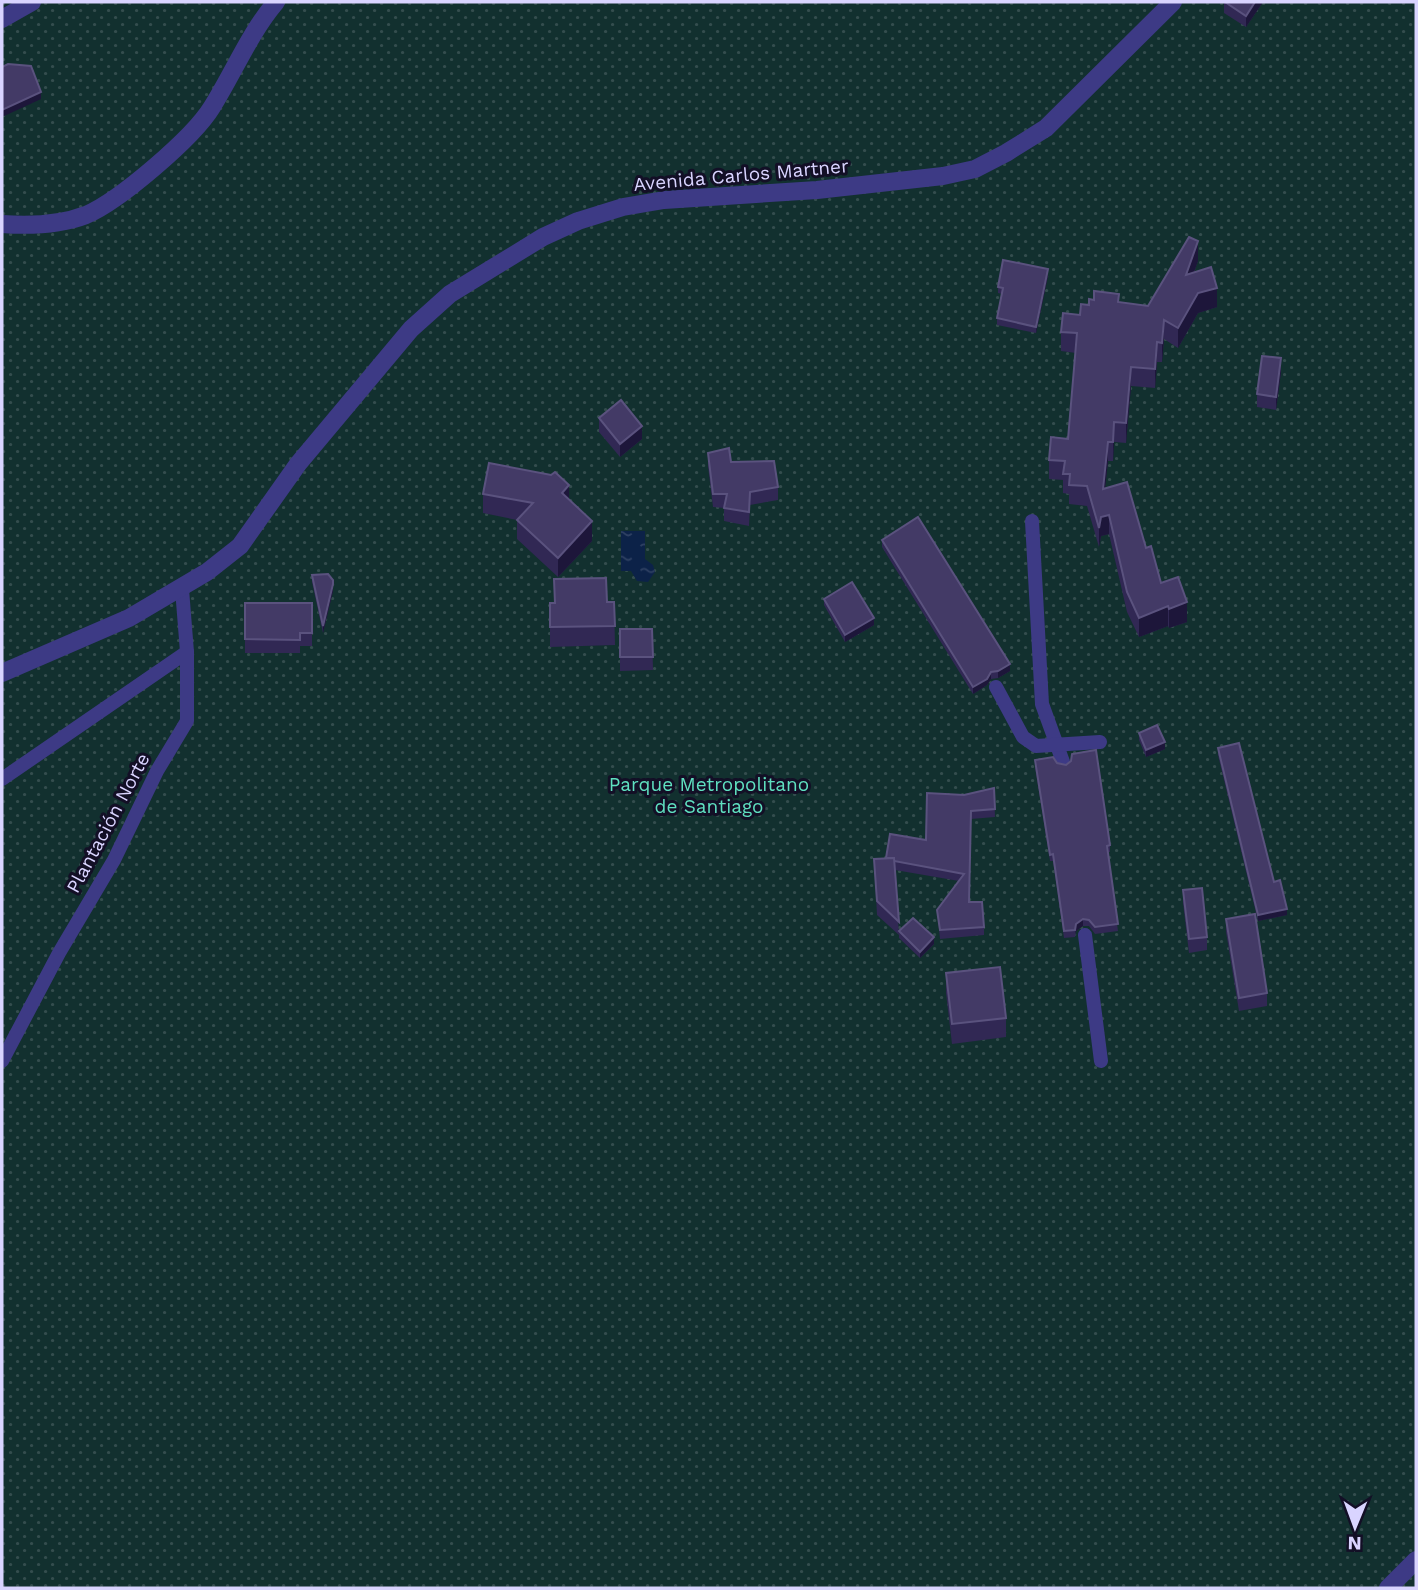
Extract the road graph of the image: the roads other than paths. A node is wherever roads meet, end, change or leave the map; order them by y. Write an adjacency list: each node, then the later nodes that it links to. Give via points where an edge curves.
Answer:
1 (32, 2): 4 (street)
2 (276, 2): 5 (street, via 260,21 211,110 162,161 87,214 51,224)
3 (1173, 2): 7 (street, Avenida Carlos Martner, via 1046,128 975,169 817,190 664,200 623,207 543,237 450,294 411,329 298,464 240,545)
4 (2, 19)
5 (2, 225)
6 (1032, 521): 12 (lane, via 1042,705)
7 (182, 589): 8 (lane, Plantación Norte); 9 (street, Avenida Carlos Martner, via 129,618)
8 (187, 652): 14 (lane); 16 (lane, Plantación Norte, via 187,721)
9 (2, 673)
10 (996, 687): 12 (lane, via 1023,737 1036,746)
11 (1100, 742): 12 (lane)
12 (1057, 746): 13 (lane)
13 (1063, 762)
14 (2, 779)
15 (1085, 935): 17 (lane)
16 (2, 1061)
17 (1101, 1061)
18 (1416, 1560): 19 (street)
19 (1388, 1588)

